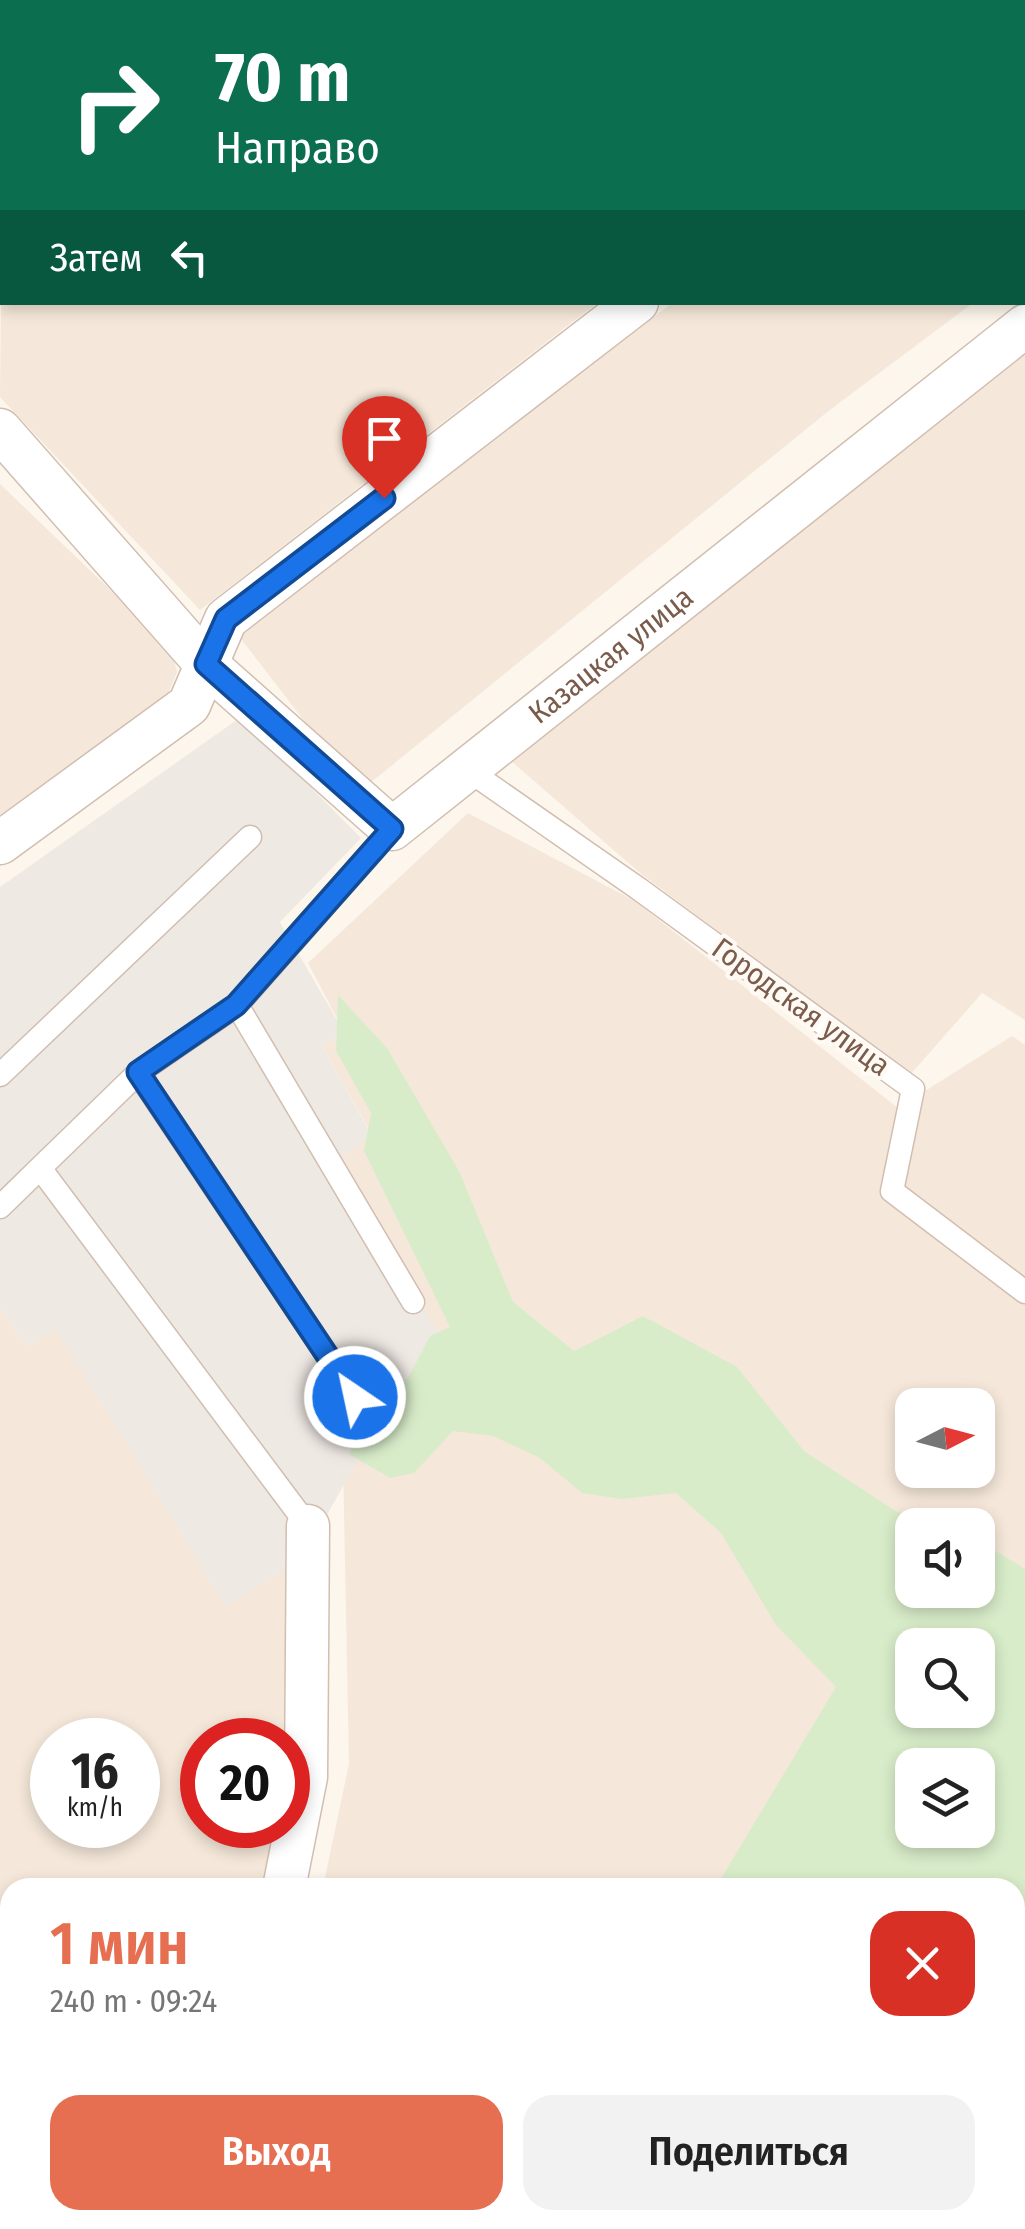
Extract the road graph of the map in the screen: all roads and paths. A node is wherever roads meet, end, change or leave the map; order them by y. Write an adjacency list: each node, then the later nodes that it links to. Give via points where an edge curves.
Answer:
1 (633, 305): 4 (street, via 226,619)
2 (1025, 326): 5 (street, Казацкая улица)
3 (0, 430): 4 (street)
4 (206, 664): 6 (street); 8 (street, via 189,705)
5 (468, 770): 6 (street, Казацкая улица); 14 (lane, Городская улица, via 913,1089 892,1190)
6 (392, 829): 9 (lane)
7 (250, 836): 11 (lane)
8 (0, 843)
9 (236, 1005): 10 (lane); 15 (lane)
10 (138, 1072): 12 (lane); 16 (lane)
11 (0, 1075)
12 (40, 1168): 13 (lane); 17 (lane)
13 (0, 1207)
14 (1025, 1292)
15 (413, 1302)
16 (355, 1397)
17 (308, 1526): 18 (street, via 306,1777)
18 (286, 1878)

